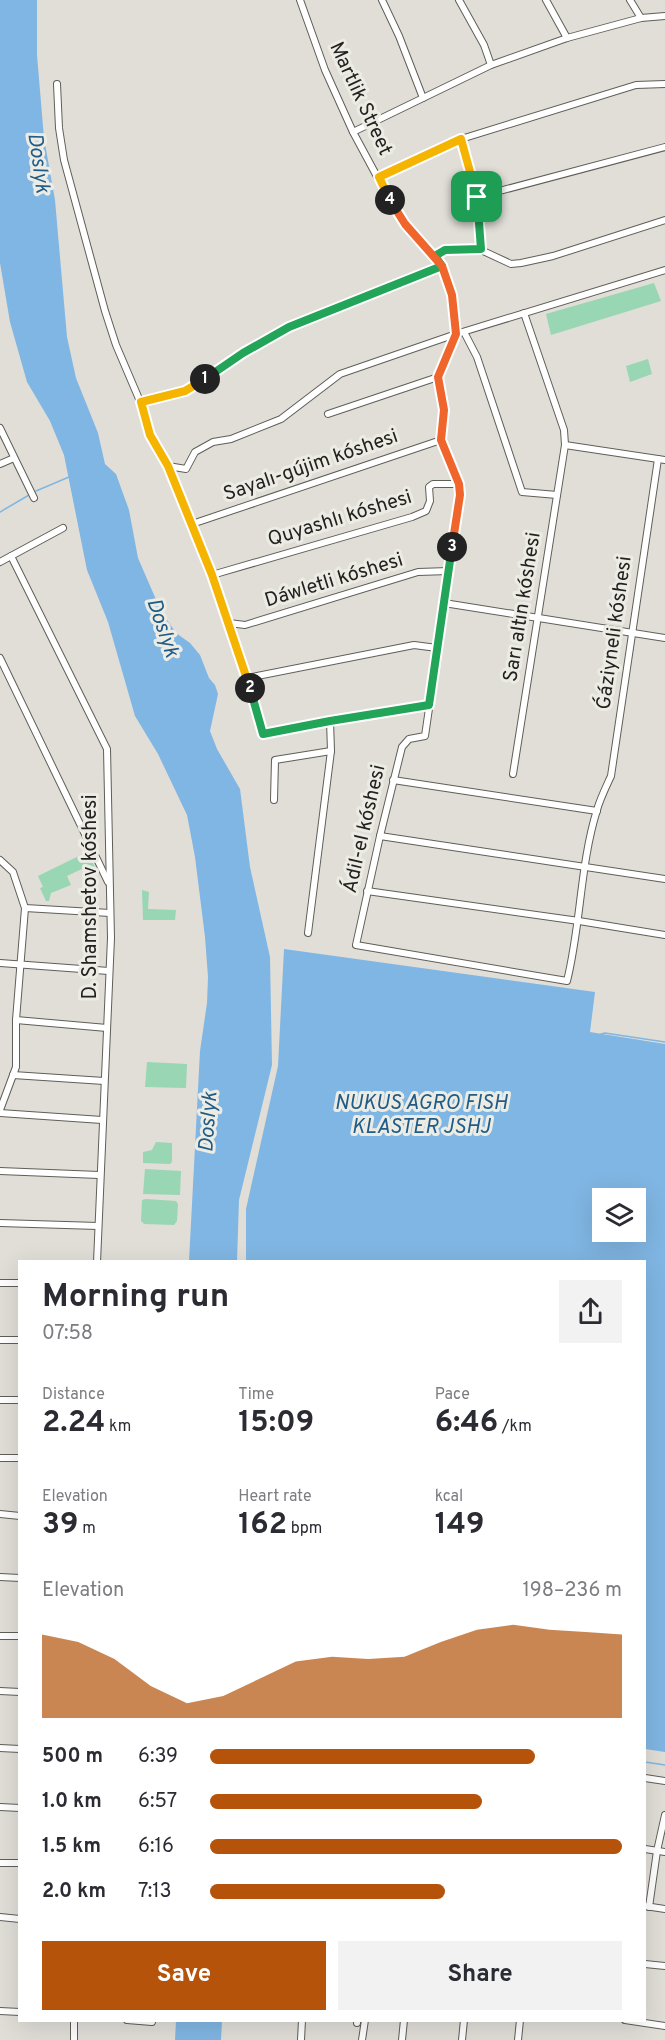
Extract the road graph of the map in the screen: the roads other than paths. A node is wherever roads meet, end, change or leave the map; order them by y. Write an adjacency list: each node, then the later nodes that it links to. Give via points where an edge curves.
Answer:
1 (300, 0): 13 (street, Martlik Street)
2 (382, 0): 12 (street)
3 (459, 0): 9 (street)
4 (546, 0): 8 (street)
5 (630, 0): 7 (street)
6 (665, 16): 7 (street)
7 (641, 18): 8 (street)
8 (567, 38): 9 (street)
9 (491, 65): 12 (street)
10 (57, 84): 27 (street, via 64,160 116,345)
11 (665, 84): 14 (street, via 636,85)
12 (423, 98): 13 (street)
13 (353, 132): 16 (street, Martlik Street)
14 (461, 139): 16 (street); 17 (street)
15 (665, 147): 17 (street)
16 (379, 177): 20 (street, Martlik Street, via 405,224)
17 (477, 197): 19 (street)
18 (665, 220): 19 (street, via 521,263 510,264)
19 (481, 249): 20 (street, via 445,250)
20 (435, 256): 21 (street, Martlik Street)
21 (442, 266): 25 (street, Martlik Street, via 452,295); 27 (street, via 289,327 185,391)
22 (665, 270): 23 (street)
23 (524, 313): 24 (street); 31 (street, via 564,430)
24 (464, 332): 25 (street); 37 (street, via 477,357 522,492)
25 (456, 334): 26 (street); 35 (street, via 340,374 281,419 213,442 195,452 186,469)
26 (438, 377): 28 (street); 30 (street, via 444,410)
27 (141, 402): 35 (street, via 150,435)
28 (328, 414)
29 (0, 428): 32 (street)
30 (441, 440): 36 (street); 39 (street, Sayalı-gújim kóshesi)
31 (565, 445): 33 (street); 37 (street, Sarı altın kóshesi)
32 (14, 458): 34 (street); 38 (street)
33 (661, 459): 48 (street, Ǵáziyneli kóshesi)
34 (0, 464)
35 (168, 466): 39 (street)
36 (459, 484): 43 (street); 44 (street, Quyashlı kóshesi, via 433,484 429,487 426,511 412,517)
37 (557, 495): 46 (street, Sarı altın kóshesi)
38 (34, 498)
39 (192, 524): 44 (street)
40 (63, 528): 41 (street)
41 (11, 556): 42 (street); 64 (street, D. Shamshetov kóshesi, via 107,749)
42 (0, 562)
43 (449, 572): 45 (street); 47 (street, Dáwletli kóshesi, via 418,572 245,625)
44 (212, 575): 47 (street)
45 (444, 603): 46 (street); 50 (street)
46 (538, 618): 48 (street); 56 (street, Sarı altın kóshesi)
47 (230, 624): 52 (street)
48 (633, 633): 49 (street); 59 (street, Ǵáziyneli kóshesi, via 611,776)
49 (665, 638)
50 (437, 648): 52 (street, via 414,645); 53 (street)
51 (0, 658): 64 (street)
52 (247, 678): 54 (street, via 263,734)
53 (429, 705): 54 (street); 57 (street, Ádil-el kóshesi, via 425,736 409,739 402,747)
54 (330, 721): 55 (street)
55 (331, 751): 58 (street, via 275,760); 69 (street)
56 (513, 774)
57 (393, 780): 59 (street); 60 (street, Ádil-el kóshesi)
58 (274, 800)
59 (597, 811): 62 (street, Ǵáziyneli kóshesi)
60 (380, 836): 62 (street); 65 (street, Ádil-el kóshesi)
61 (0, 860): 66 (street, via 13,872)
62 (585, 866): 63 (street); 68 (street, Ǵáziyneli kóshesi)
63 (665, 879)
64 (110, 885): 67 (street, D. Shamshetov kóshesi)
65 (367, 891): 68 (street); 71 (street, Ádil-el kóshesi)
66 (25, 908): 67 (street); 73 (street)
67 (110, 913): 74 (street, D. Shamshetov kóshesi)
68 (579, 921): 70 (street); 71 (street, Ǵáziyneli kóshesi, via 567,981)
69 (308, 933)
70 (665, 935)
71 (356, 945)
72 (0, 963): 73 (street)
73 (20, 963): 74 (street); 75 (street)
74 (110, 971): 76 (street, D. Shamshetov kóshesi)
75 (16, 1020): 76 (street); 77 (street)
76 (107, 1028): 78 (street, D. Shamshetov kóshesi)
77 (13, 1075): 78 (street); 79 (street)
78 (104, 1081): 80 (street, D. Shamshetov kóshesi)
79 (0, 1112): 80 (street)
80 (102, 1119): 82 (street, D. Shamshetov kóshesi)
81 (0, 1171): 82 (street)
82 (99, 1175): 84 (street, D. Shamshetov kóshesi)
83 (0, 1223): 84 (street)
84 (98, 1227): 85 (street, D. Shamshetov kóshesi)
85 (97, 1260)
86 (18, 1282): 87 (street)
87 (0, 1283)
88 (0, 1340): 89 (street)
89 (18, 1340)
90 (0, 1400): 91 (street)
91 (18, 1400)
92 (0, 1458): 93 (street)
93 (18, 1458)
94 (0, 1514): 95 (street)
95 (18, 1516)
96 (0, 1577): 97 (street)
97 (18, 1578)
98 (0, 1636): 99 (street)
99 (18, 1636)
100 (0, 1691): 101 (street)
101 (18, 1692)
102 (0, 1748): 103 (street)
103 (18, 1749)
104 (646, 1778): 105 (street)
105 (665, 1781)
106 (0, 1807): 107 (street)
107 (18, 1808)
108 (665, 1815): 110 (street)
109 (646, 1850): 110 (street)
110 (657, 1851): 111 (street); 114 (street)
111 (665, 1852)
112 (0, 1863): 113 (street)
113 (18, 1863)
114 (647, 1907): 115 (street)
115 (665, 1909)
116 (0, 1917): 117 (street)
117 (18, 1919)
118 (646, 1964): 119 (street)
119 (665, 1966)
120 (0, 2011): 121 (street)
121 (18, 2012)
122 (74, 2022): 130 (street)
123 (302, 2022): 131 (street)
124 (365, 2022): 132 (street)
125 (404, 2022): 133 (street)
126 (464, 2022): 134 (street)
127 (520, 2022): 135 (street)
128 (638, 2022): 129 (street)
129 (665, 2026)
130 (74, 2040)
131 (301, 2040)
132 (362, 2040)
133 (402, 2040)
134 (462, 2040)
135 (518, 2040)

